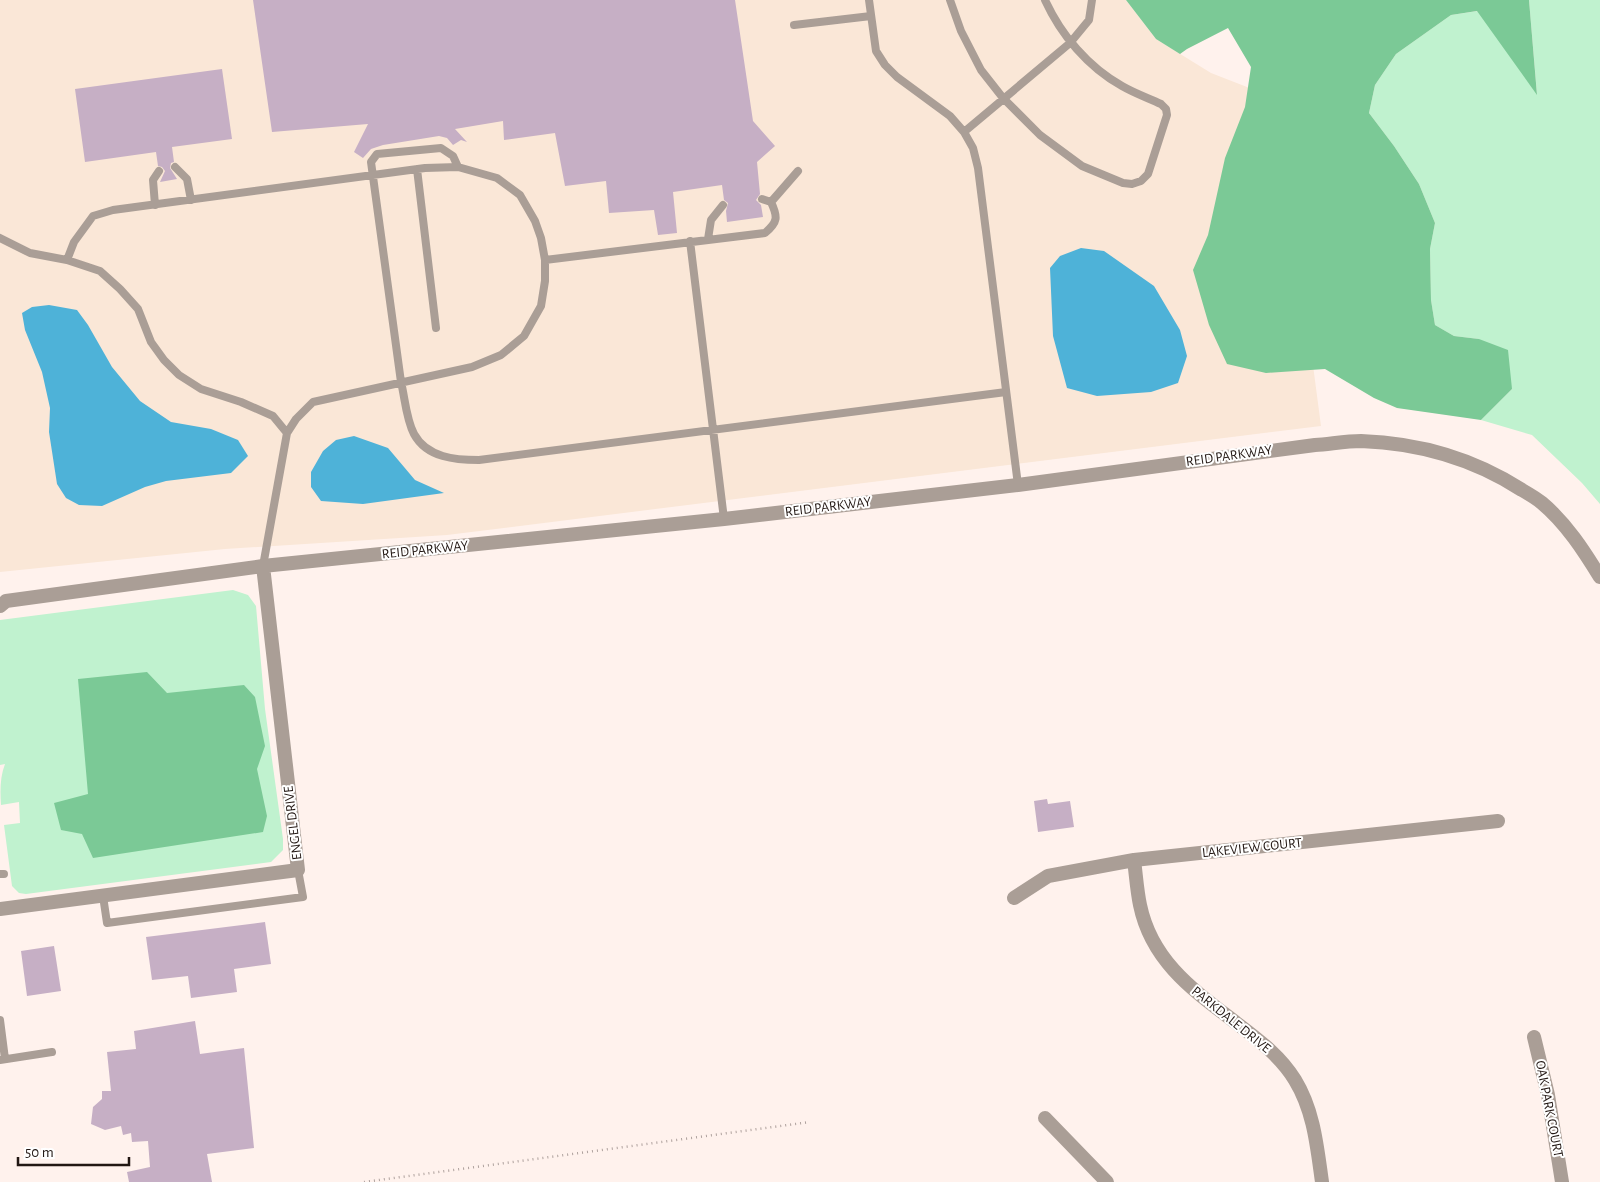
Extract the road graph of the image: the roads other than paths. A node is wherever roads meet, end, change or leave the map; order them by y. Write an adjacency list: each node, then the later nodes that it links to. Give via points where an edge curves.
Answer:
1 (869, 0): 5 (lane)
2 (950, 0): 8 (lane, via 981,70)
3 (1045, 0): 7 (lane)
4 (1092, 0): 7 (lane, via 1089,20)
5 (871, 16): 6 (lane); 9 (lane, via 876,52 885,65 950,116)
6 (794, 25)
7 (1070, 43): 8 (lane); 8 (lane, via 1100,71 1166,109 1167,115 1148,174 1141,181 1123,183 1082,166 1040,135)
8 (1003, 98): 9 (lane)
9 (964, 132): 28 (lane, via 973,148 978,168)
10 (458, 167): 12 (lane); 15 (lane, via 453,156 440,148 422,149 377,154 372,162); 25 (lane, via 497,178 520,195 535,221)
11 (175, 168): 17 (lane, via 187,179)
12 (417, 169): 15 (lane); 26 (lane)
13 (159, 170): 19 (lane, via 153,180)
14 (798, 171): 18 (lane)
15 (374, 174): 17 (lane); 27 (lane)
16 (762, 199): 18 (lane)
17 (191, 200): 19 (lane)
18 (771, 202): 22 (lane, via 776,214 774,226 765,233)
19 (155, 205): 24 (lane, via 93,216 74,242)
20 (723, 205): 22 (lane, via 711,220)
21 (0, 238): 24 (lane, via 30,253)
22 (708, 240): 23 (lane)
23 (690, 242): 25 (lane); 29 (lane)
24 (67, 260): 30 (lane, via 100,271 120,289 138,309 151,342 179,375 201,389 273,416)
25 (545, 260): 27 (lane, via 541,306 524,336 501,355 472,367)
26 (436, 328)
27 (402, 382): 29 (lane, via 414,435 426,448 442,457 460,460); 30 (lane, via 313,402 296,418)
28 (1006, 392): 29 (lane); 31 (lane)
29 (714, 430): 32 (lane)
30 (287, 433): 33 (lane)
31 (1018, 485): 32 (street, REID PARKWAY); 34 (street, REID PARKWAY, via 1315,445 1359,441 1402,444 1481,467 1541,502 1565,526)
32 (724, 519): 33 (street, REID PARKWAY)
33 (263, 566): 35 (street, REID PARKWAY); 38 (street, ENGEL DRIVE)
34 (1600, 577)
35 (2, 601)
36 (1498, 821): 37 (street, LAKEVIEW COURT)
37 (1134, 860): 40 (street, LAKEVIEW COURT, via 1048,876); 48 (street, PARKDALE DRIVE, via 1140,906 1157,949 1186,984 1266,1046 1295,1080 1311,1115)
38 (298, 870): 39 (street, ENGEL DRIVE); 39 (lane, via 303,897 107,923)
39 (103, 896): 41 (street, ENGEL DRIVE)
40 (1014, 898)
41 (0, 909)
42 (0, 1020): 45 (lane)
43 (1534, 1037): 49 (street, OAK PARK COURT, via 1548,1095)
44 (52, 1052): 45 (lane)
45 (3, 1060)
46 (1045, 1118): 47 (street)
47 (1107, 1182)
48 (1322, 1182)
49 (1562, 1182)

